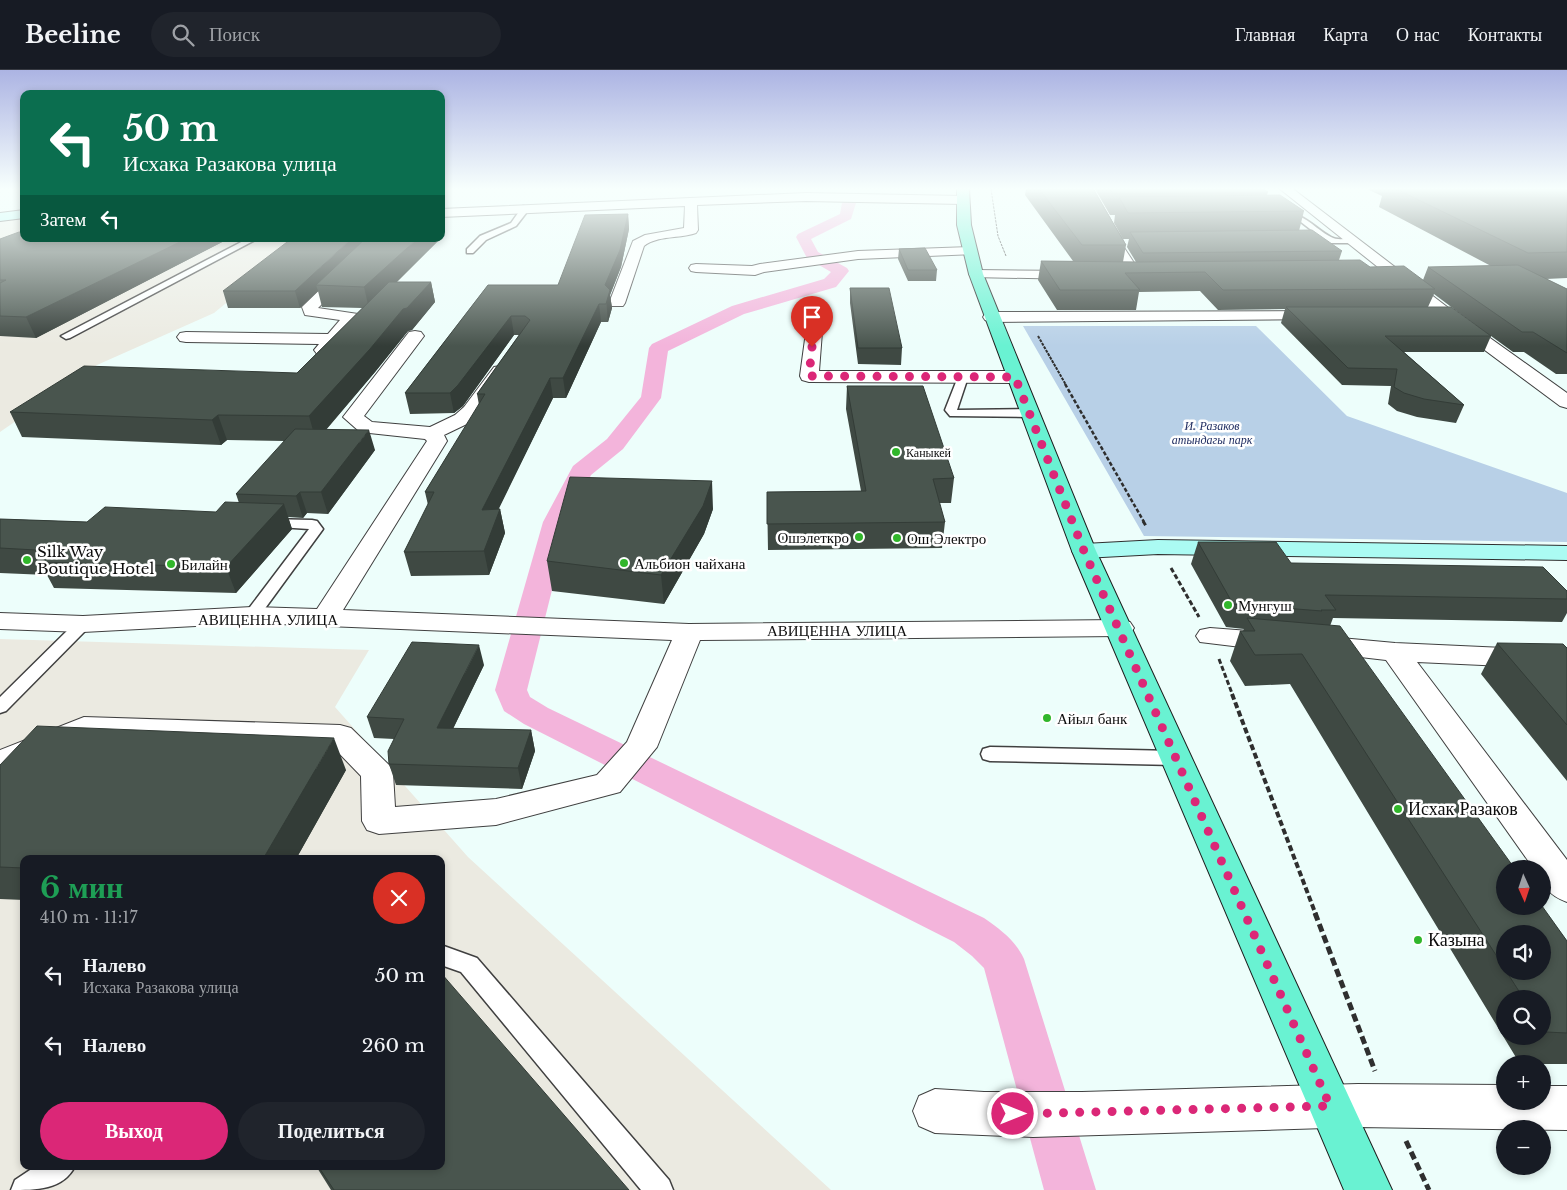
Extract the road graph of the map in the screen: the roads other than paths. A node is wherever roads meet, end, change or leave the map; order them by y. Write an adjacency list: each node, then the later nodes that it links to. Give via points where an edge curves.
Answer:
1 (479, 241): 8 (lane)
2 (641, 241): 17 (street)
3 (968, 241): 9 (main road)
4 (1118, 241): 15 (street)
5 (1354, 241): 12 (street)
6 (247, 242): 23 (lane)
7 (377, 242): 26 (street, via 310,307 311,312 352,316)
8 (470, 251)
9 (973, 263): 10 (street, via 858,255 755,271); 13 (street, via 1012,274); 21 (main road)
10 (696, 268)
11 (1365, 272): 12 (street)
12 (1393, 272): 20 (street)
13 (1088, 275)
14 (1116, 275): 15 (street)
15 (1135, 275): 16 (street)
16 (1154, 275)
17 (617, 303)
18 (1331, 316): 21 (street)
19 (1420, 316): 20 (street)
20 (1449, 316): 31 (street)
21 (991, 317): 29 (main road)
22 (814, 332): 30 (street, via 809,376)
23 (66, 336)
24 (415, 336): 33 (street, via 353,417 367,428)
25 (186, 337): 26 (street)
26 (333, 339): 28 (street)
27 (511, 356): 33 (street, via 471,411)
28 (314, 359)
29 (1015, 377): 30 (street); 32 (main road)
30 (962, 378): 32 (lane, via 951,410 954,414)
31 (1567, 402)
32 (1030, 413): 35 (main road)
33 (433, 433): 38 (street, via 437,441)
34 (252, 522): 37 (lane, via 312,524 316,529)
35 (1084, 551): 36 (street, via 1158,547); 41 (main road)
36 (1567, 553)
37 (252, 616): 38 (street, АВИЦЕННА УЛИЦА); 40 (street, АВИЦЕННА УЛИЦА)
38 (325, 618): 42 (street, АВИЦЕННА УЛИЦА)
39 (0, 621): 40 (street, АВИЦЕННА УЛИЦА)
40 (83, 624): 46 (lane)
41 (1120, 628): 42 (street, АВИЦЕННА УЛИЦА); 48 (main road)
42 (689, 632): 49 (street, via 641,747 608,784 496,812 379,821 376,773 340,736 84,728)
43 (1210, 636): 44 (street)
44 (1395, 652): 45 (street); 50 (street)
45 (1563, 663)
46 (0, 707)
47 (990, 754): 48 (lane)
48 (1175, 758): 52 (main road)
49 (0, 763)
50 (1567, 887)
51 (445, 956): 57 (lane, via 469,965)
52 (1330, 1106): 53 (street); 54 (street, via 1064,1114); 58 (main road)
53 (1567, 1108)
54 (935, 1112)
55 (55, 1170): 56 (lane)
56 (25, 1190)
57 (660, 1190)
58 (1368, 1190)

